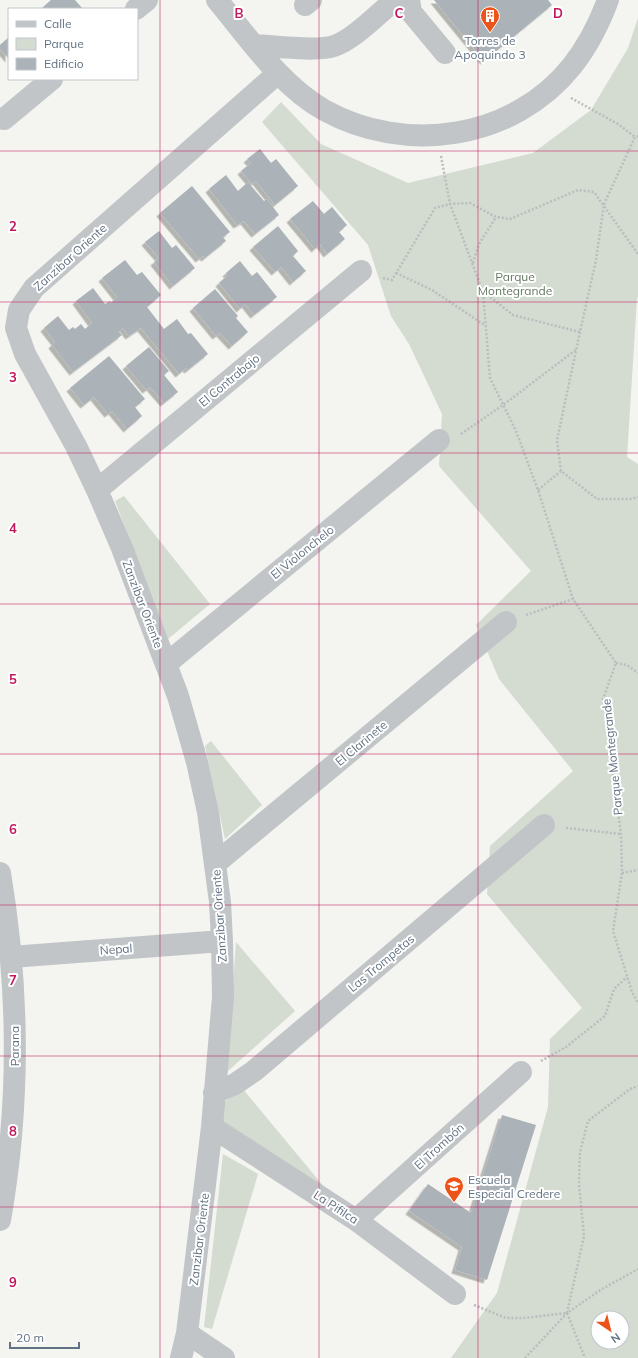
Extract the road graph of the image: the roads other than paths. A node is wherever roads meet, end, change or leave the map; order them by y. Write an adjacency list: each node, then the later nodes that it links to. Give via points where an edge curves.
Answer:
1 (147, 0): 6 (street)
2 (217, 0): 7 (street)
3 (395, 0): 7 (street, via 344,42 332,47 317,49)
4 (409, 0): 8 (street, via 411,12)
5 (608, 0): 9 (street, via 587,45 552,87 510,115 463,132 438,136 408,136 378,132 350,123 324,110 299,93)
6 (137, 8)
7 (254, 44): 9 (street)
8 (445, 53)
9 (278, 73): 14 (street, Zanzibar Oriente, via 34,288 19,310 16,328 25,354 76,446)
10 (51, 80): 11 (street)
11 (4, 119)
12 (361, 271): 14 (street, El Contrabajo)
13 (439, 440): 16 (street, El Violonchelo)
14 (97, 490): 16 (street, Zanzibar Oriente)
15 (506, 622): 18 (street, El Clarinete)
16 (166, 664): 18 (street, Zanzibar Oriente, via 197,762)
17 (544, 825): 23 (street, Las Trompetas, via 254,1071 235,1084)
18 (216, 863): 20 (street, Zanzibar Oriente)
19 (0, 873): 21 (street, Parana)
20 (222, 941): 21 (street, Nepal); 23 (street, Zanzibar Oriente, via 223,997)
21 (11, 957): 25 (street, Parana, via 14,1016 13,1106)
22 (521, 1072): 26 (street, El Trombón)
23 (214, 1093): 24 (street, Zanzibar Oriente)
24 (212, 1127): 26 (street, La Pifilca); 28 (street, Zanzibar Oriente)
25 (0, 1218)
26 (356, 1220): 27 (street, La Pifilca)
27 (455, 1294)
28 (187, 1333): 29 (street, Zanzibar Oriente); 30 (street)
29 (181, 1358)
30 (224, 1358)

